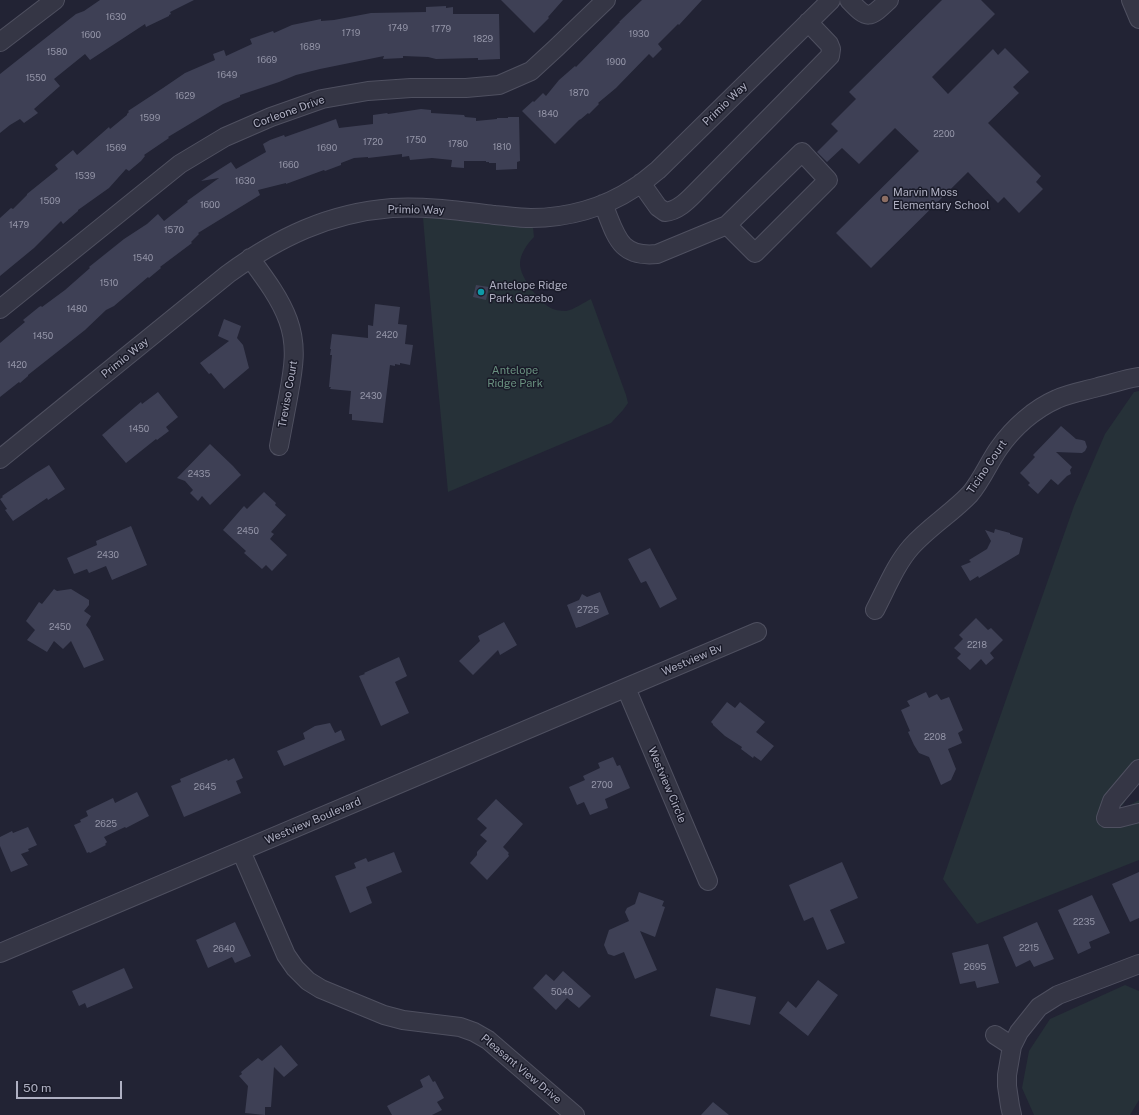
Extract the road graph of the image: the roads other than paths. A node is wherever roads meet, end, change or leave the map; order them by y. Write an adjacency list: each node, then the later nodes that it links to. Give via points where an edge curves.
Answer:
1 (55, 0): 9 (street)
2 (606, 0): 14 (street, Corleone Drive, via 531,71 499,85 368,91 322,99 225,137 180,164)
3 (831, 0): 8 (street, Primio Way)
4 (848, 0): 5 (street, via 868,15)
5 (889, 0)
6 (1131, 0): 7 (street)
7 (1139, 19)
8 (808, 22): 10 (street, Primio Way, via 658,170); 10 (street, via 829,44 830,56 696,192 674,210 665,212 658,207)
9 (0, 42)
10 (641, 183): 11 (street, Primio Way)
11 (603, 204): 12 (street, via 621,243 632,252 640,254 657,254); 13 (street, Primio Way, via 570,214 544,218 424,208 363,211 313,226 279,241)
12 (727, 225): 12 (street, via 802,152 828,180 755,253)
13 (250, 258): 16 (street, Treviso Court, via 282,308 294,343 294,366); 17 (street, Primio Way)
14 (0, 309)
15 (1139, 377): 18 (street, Ticino Court, via 1056,399 1023,422 1006,438 971,493 911,547 900,562)
16 (279, 446)
17 (0, 459)
18 (875, 610)
19 (757, 632): 20 (street, Westview Bv)
20 (626, 688): 23 (street, Westview Boulevard); 24 (street, Westview Circle)
21 (1139, 769): 22 (street, via 1112,801 1106,818)
22 (1139, 813)
23 (241, 851): 25 (street, Westview Boulevard); 29 (street, Pleasant View Drive, via 286,955 308,981 384,1015 460,1027 474,1032 488,1040)
24 (708, 881)
25 (0, 953)
26 (1139, 964): 28 (street, via 1058,995 1039,1007 1019,1032)
27 (995, 1035): 28 (street)
28 (1012, 1046): 30 (street, via 1007,1086)
29 (576, 1115)
30 (1012, 1115)

